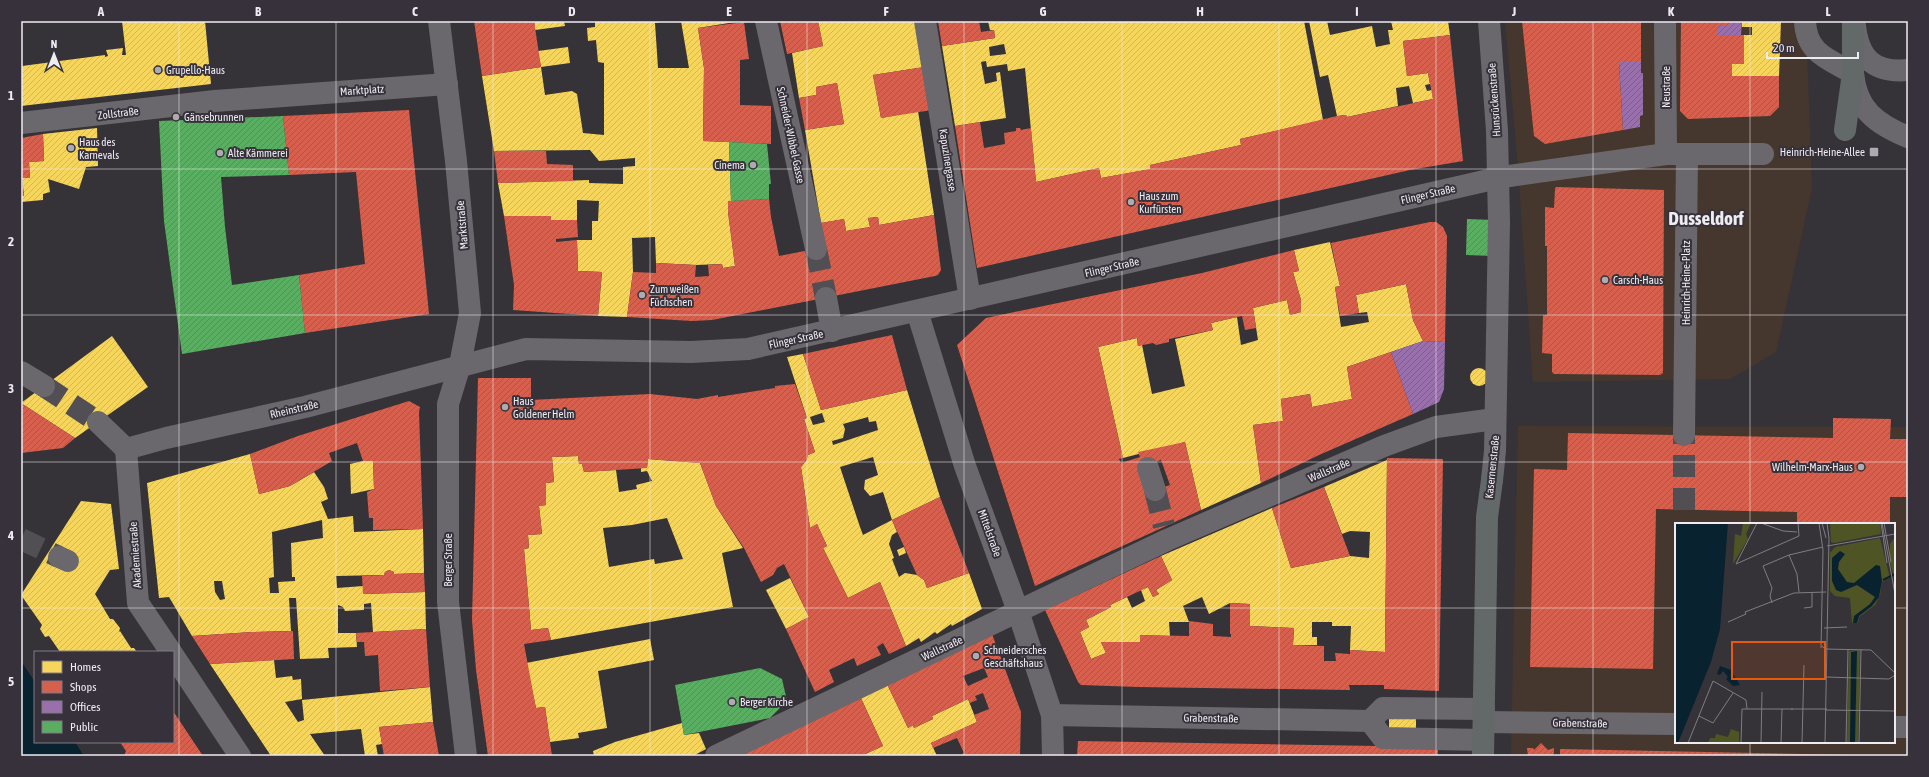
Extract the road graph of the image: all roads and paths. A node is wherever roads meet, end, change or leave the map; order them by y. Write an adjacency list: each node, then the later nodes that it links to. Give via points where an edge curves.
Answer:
1 (439, 21): 10 (street)
2 (766, 21): 18 (street, Schneider-Wibbel-Gasse)
3 (925, 21): 20 (street, Kapuzinergasse)
4 (1489, 21): 17 (street, Hunsrückenstraße)
5 (1665, 21): 15 (street, Neustraße)
6 (1805, 21): 9 (street, via 1806,38 1819,54)
7 (1854, 21): 8 (street, via 1862,51 1871,64 1881,69); 9 (main road)
8 (1908, 70)
9 (1853, 72): 13 (main road); 14 (street, via 1858,94 1872,117 1887,128)
10 (447, 84): 11 (street, Marktplatz); 23 (street, Marktstraße, via 470,313)
11 (215, 101): 12 (street, Zollstraße)
12 (21, 124)
13 (1845, 130)
14 (1908, 137)
15 (1676, 154): 16 (street, Flinger Straße); 17 (street, Flinger Straße); 28 (street, Heinrich-Heine-Platz, via 1685,396)
16 (1763, 154)
17 (1498, 178): 20 (street, Flinger Straße); 26 (street, Kasernenstraße)
18 (816, 249)
19 (826, 298): 22 (street)
20 (970, 299): 21 (street, Flinger Straße)
21 (917, 311): 22 (street, Flinger Straße); 33 (street, Mittelstraße, via 965,466)
22 (832, 331): 23 (street, Flinger Straße, via 748,349 691,352 526,349)
23 (460, 365): 29 (street, Rheinstraße, via 305,407); 43 (street, Berger Straße, via 448,404 448,602)
24 (21, 372): 25 (street)
25 (44, 386)
26 (1495, 418): 31 (street, Kasernenstraße); 33 (street, Wallstraße, via 1428,429 1166,533)
27 (98, 422): 29 (street)
28 (1684, 435)
29 (126, 449): 34 (street, Akademiestraße, via 138,603)
30 (1148, 468): 32 (street)
31 (1492, 480): 41 (main road, Kasernenstraße, via 1487,517)
32 (1155, 490)
33 (1018, 611): 36 (street, Mittelstraße); 44 (street, Wallstraße)
34 (170, 651)
35 (174, 657): 42 (street)
36 (1052, 715): 37 (street, Grabenstraße); 45 (street, Mittelstraße)
37 (1370, 721): 41 (street, Grabenstraße, via 1383,708); 41 (street, Grabenstraße, via 1383,738)
38 (1675, 724): 41 (street, Grabenstraße)
39 (1895, 727): 40 (street)
40 (1908, 727)
41 (1484, 732)
42 (240, 756)
43 (466, 756)
44 (716, 756)
45 (1053, 756)

